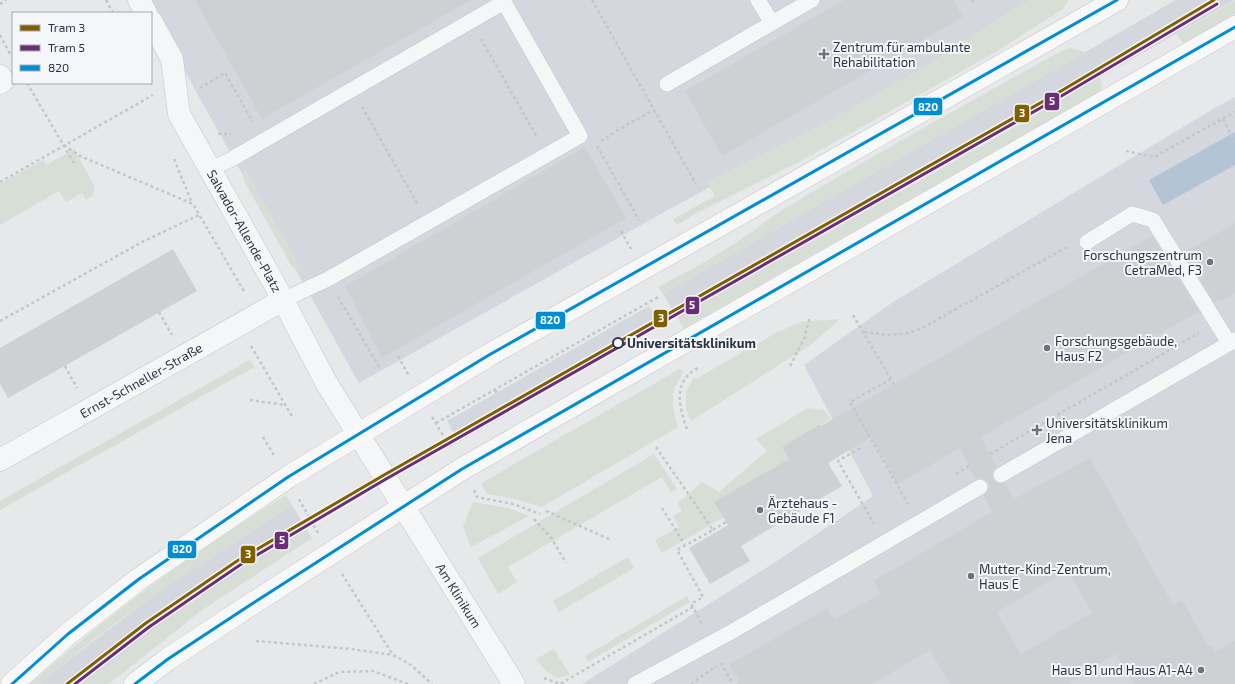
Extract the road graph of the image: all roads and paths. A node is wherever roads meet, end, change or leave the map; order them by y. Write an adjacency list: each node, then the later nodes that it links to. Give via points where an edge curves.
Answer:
1 (6, 0): 10 (path)
2 (106, 0): 12 (path)
3 (139, 0): 13 (street)
4 (592, 0): 27 (path)
5 (758, 0): 16 (lane)
6 (812, 0): 16 (lane)
7 (972, 0): 11 (path)
8 (506, 1): 14 (lane); 31 (lane)
9 (1114, 1): 79 (main road, via 488,355)
10 (0, 4)
11 (974, 5)
12 (112, 12)
13 (145, 12)
14 (470, 21): 25 (lane); 32 (path)
15 (152, 23): 38 (street, Salvador-Allende-Platz, via 172,59 179,114)
16 (772, 23): 23 (lane)
17 (1235, 27): 93 (main road, via 469,466)
18 (0, 35): 19 (path)
19 (12, 56)
20 (0, 76): 21 (street, via 3,81)
21 (0, 83)
22 (28, 84): 35 (path)
23 (667, 84)
24 (198, 89): 30 (path, via 225,73)
25 (352, 89): 30 (lane); 41 (path)
26 (155, 93): 35 (path)
27 (654, 110): 34 (path); 40 (path)
28 (1235, 112): 29 (path)
29 (1222, 119): 33 (path); 36 (path, via 1154,157)
30 (260, 134): 38 (lane)
31 (580, 136): 34 (path); 51 (lane, via 340,272)
32 (538, 140)
33 (1235, 142)
34 (596, 144): 43 (path)
35 (64, 145): 37 (path); 39 (path); 42 (path, via 80,156 192,204)
36 (1126, 151)
37 (74, 163)
38 (210, 169): 51 (street, Salvador-Allende-Platz)
39 (0, 182)
40 (696, 184)
41 (420, 208)
42 (199, 215): 49 (path); 55 (path, via 142,242)
43 (639, 220)
44 (621, 231): 47 (path)
45 (1087, 242): 56 (lane, via 1132,214 1153,220)
46 (1068, 246): 57 (path, via 924,327 909,333 889,335)
47 (632, 251)
48 (336, 293): 67 (path)
49 (246, 294)
50 (658, 297): 72 (path)
51 (283, 300): 79 (street, Salvador-Allende-Platz, via 326,384); 86 (street, Ernst-Schneller-Straße)
52 (159, 312): 60 (path)
53 (853, 315): 57 (path)
54 (810, 316): 66 (path, via 804,339)
55 (0, 321)
56 (1216, 323): 61 (lane); 85 (path)
57 (864, 332): 70 (path)
58 (639, 337): 63 (path)
59 (248, 340): 76 (path)
60 (175, 341)
61 (1232, 341): 88 (lane)
62 (617, 342): 63 (path)
63 (620, 348): 81 (path)
64 (398, 356): 69 (path)
65 (65, 366): 73 (path)
66 (790, 366)
67 (380, 367)
68 (698, 368): 78 (path, via 690,373 680,389 679,400)
69 (409, 377)
70 (891, 379): 71 (path); 92 (path, via 850,402)
71 (894, 384)
72 (495, 390): 74 (path); 81 (path, via 436,423)
73 (80, 394)
74 (498, 395)
75 (250, 400): 76 (path)
76 (285, 405): 77 (path)
77 (293, 418)
78 (687, 429)
79 (359, 434): 93 (street, Salvador-Allende-Platz); 115 (main road, via 272,488 138,578 68,634)
80 (263, 437): 87 (path)
81 (449, 446): 84 (path)
82 (656, 448): 101 (path)
83 (860, 448): 99 (path, via 838,461)
84 (451, 450)
85 (990, 454)
86 (0, 460)
87 (277, 460)
88 (1001, 475)
89 (980, 488): 121 (lane)
90 (473, 489): 96 (path, via 477,498 512,504)
91 (300, 501): 100 (path)
92 (908, 504)
93 (403, 507): 116 (main road, via 225,621); 120 (street, Am Klinikum)
94 (662, 508): 105 (path)
95 (546, 511): 104 (path)
96 (540, 514)
97 (534, 519): 106 (path, via 552,539)
98 (726, 522): 101 (path)
99 (874, 525)
100 (316, 530)
101 (713, 530): 102 (path)
102 (708, 532): 103 (path); 105 (path)
103 (710, 536)
104 (609, 539)
105 (685, 545): 108 (path, via 677,550 703,597 691,604)
106 (566, 563)
107 (343, 578): 111 (path)
108 (693, 607): 109 (path, via 702,624); 114 (path, via 560,684)
109 (709, 620)
110 (256, 641): 111 (path)
111 (393, 655): 119 (path, via 411,665)
112 (726, 659): 113 (path)
113 (721, 663): 122 (path); 123 (path)
114 (544, 678)
115 (12, 684)
116 (135, 684)
117 (314, 684): 118 (path, via 339,672 373,671)
118 (408, 684)
119 (432, 684)
120 (514, 684)
121 (635, 684)
122 (691, 684)
123 (733, 684)

